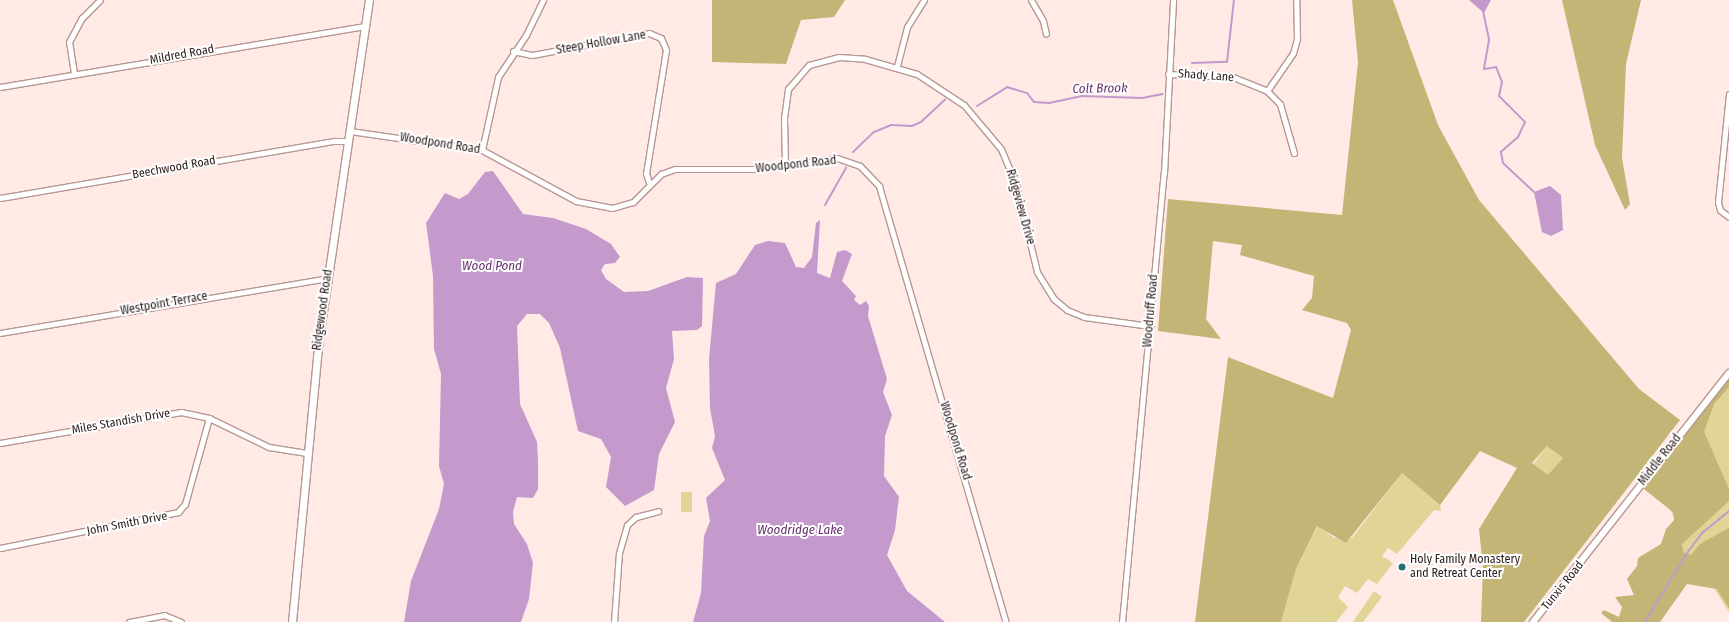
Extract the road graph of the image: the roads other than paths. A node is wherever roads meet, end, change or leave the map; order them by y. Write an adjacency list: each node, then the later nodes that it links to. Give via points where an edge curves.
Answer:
1 (100, 0): 12 (street, via 82,18 69,42)
2 (369, 0): 8 (main road, Ridgewood Road)
3 (543, 0): 10 (street, via 526,35)
4 (924, 0): 11 (street, via 907,27)
5 (1031, 0): 9 (street, via 1043,21)
6 (1173, 0): 13 (street, Woodruff Road)
7 (1296, 0): 15 (street, via 1298,25 1293,53)
8 (365, 26): 12 (street, Mildred Road); 17 (main road, Ridgewood Road)
9 (1046, 34)
10 (513, 51): 19 (street, via 498,77); 22 (street, Steep Hollow Lane, via 532,55 649,33 661,38 666,50 646,173)
11 (896, 66): 21 (street, Ridgeview Drive, via 839,57 809,65 797,75 788,89 784,104); 26 (street, Ridgeview Drive, via 941,87 964,105 1001,149 1016,185 1037,272 1054,299 1067,310 1084,317)
12 (74, 73): 14 (street, Mildred Road)
13 (1168, 74): 15 (street, Shady Lane, via 1233,77); 26 (street, Woodruff Road)
14 (0, 87)
15 (1268, 90): 20 (street, via 1280,104)
16 (1729, 94): 24 (street, via 1718,202 1720,210)
17 (350, 131): 18 (main road, Ridgewood Road); 19 (street, Woodpond Road)
18 (348, 141): 23 (street, Beechwood Road, via 334,141); 25 (main road, Ridgewood Road)
19 (482, 150): 22 (street, Woodpond Road, via 576,201 612,208 633,202)
20 (1294, 152)
21 (785, 163): 22 (street, Woodpond Road, via 758,169 674,169); 39 (street, Woodpond Road, via 837,158 860,166 879,186)
22 (650, 183)
23 (0, 198)
24 (1729, 217)
25 (328, 278): 27 (street, Westpoint Terrace); 31 (main road, Ridgewood Road)
26 (1150, 326): 40 (street, Woodruff Road)
27 (0, 333)
28 (1729, 373): 34 (street, Middle Road)
29 (210, 418): 30 (street, Miles Standish Drive, via 171,412); 31 (street, Miles Standish Drive, via 270,447); 33 (street, John Smith Drive, via 185,504 178,512)
30 (0, 443)
31 (307, 453): 37 (main road, Ridgewood Road)
32 (658, 510): 38 (street, via 636,517 628,525 619,553)
33 (0, 548)
34 (1592, 549): 41 (street, Tunxis Road)
35 (129, 622): 36 (street, via 164,615)
36 (181, 622)
37 (292, 622)
38 (614, 622)
39 (1006, 622)
40 (1122, 622)
41 (1534, 622)

